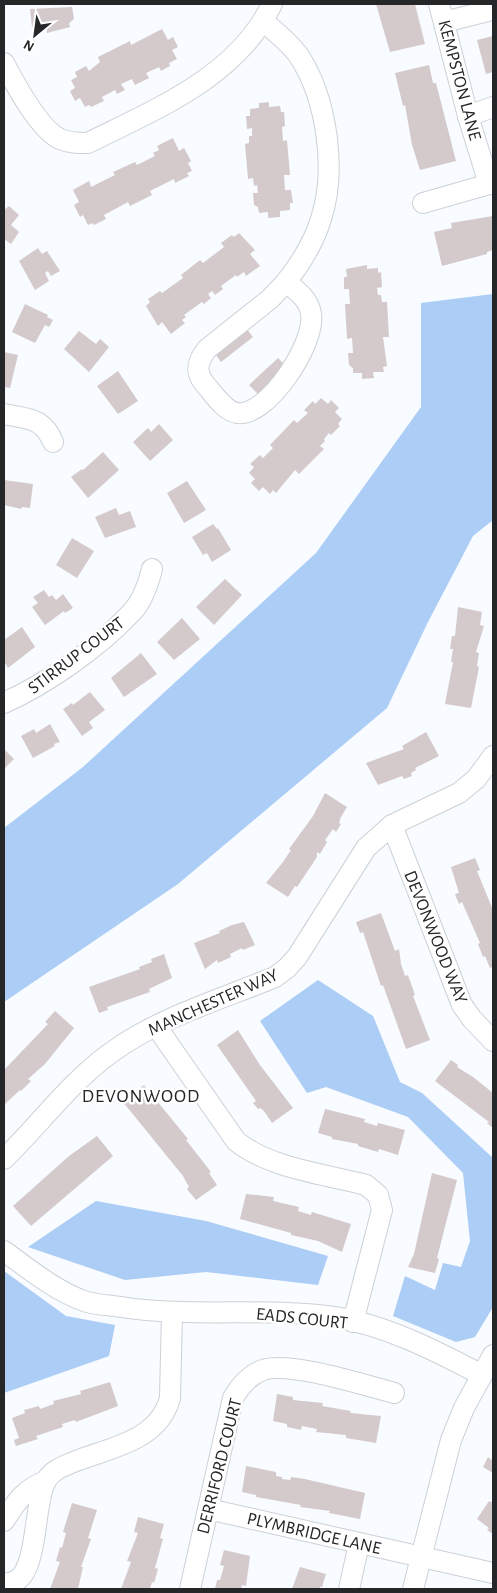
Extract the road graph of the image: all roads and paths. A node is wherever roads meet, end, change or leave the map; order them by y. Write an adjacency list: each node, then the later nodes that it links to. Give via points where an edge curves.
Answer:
1 (492, 4): 3 (street, via 488,10)
2 (268, 13): 4 (street, via 250,40 200,83 172,101 88,143 61,139 45,128); 9 (street, via 309,74 318,95 328,142 329,168 322,218 312,242)
3 (442, 13): 6 (street, KEMPSTON LANE)
4 (4, 63)
5 (493, 107): 6 (street)
6 (468, 116): 7 (street, KEMPSTON LANE)
7 (491, 183): 8 (street)
8 (423, 203)
9 (286, 282): 9 (street, via 201,356 198,364 202,380 235,413 250,410 272,395 299,360 308,339 312,326 307,302)
10 (4, 414): 11 (street, via 43,425)
11 (53, 442)
12 (152, 569): 13 (street, STIRRUP COURT, via 144,594 132,614 48,680)
13 (4, 703)
14 (493, 756): 15 (street, MANCHESTER WAY, via 476,779 459,793)
15 (392, 825): 16 (street, MANCHESTER WAY, via 366,848 287,968 275,977); 17 (street, DEVONWOOD WAY, via 462,1005)
16 (156, 1026): 18 (street, MANCHESTER WAY, via 113,1051 90,1070); 21 (street, via 236,1141 247,1150 263,1159 366,1185 378,1196 382,1210)
17 (493, 1041)
18 (4, 1159)
19 (4, 1251): 20 (street, EADS COURT, via 52,1285 85,1302)
20 (172, 1312): 21 (street, EADS COURT, via 273,1313 334,1317); 25 (street, via 170,1398 160,1422 142,1435 55,1470)
21 (352, 1322): 23 (street, EADS COURT, via 406,1339)
22 (493, 1355): 23 (street)
23 (482, 1375): 29 (street, via 451,1440)
24 (394, 1392): 26 (street, DERRIFORD COURT, via 285,1367 261,1371 250,1377 233,1398)
25 (46, 1481): 27 (street, via 28,1488); 31 (street, via 39,1499 33,1545 24,1575 12,1584)
26 (208, 1509): 28 (street, PLYMBRIDGE LANE); 32 (street, DERRIFORD COURT)
27 (4, 1521)
28 (359, 1544): 29 (street, PLYMBRIDGE LANE); 33 (street)
29 (420, 1557): 30 (street, PLYMBRIDGE LANE); 34 (street)
30 (493, 1574)
31 (4, 1583)
32 (190, 1589)
33 (349, 1589)
34 (413, 1589)

